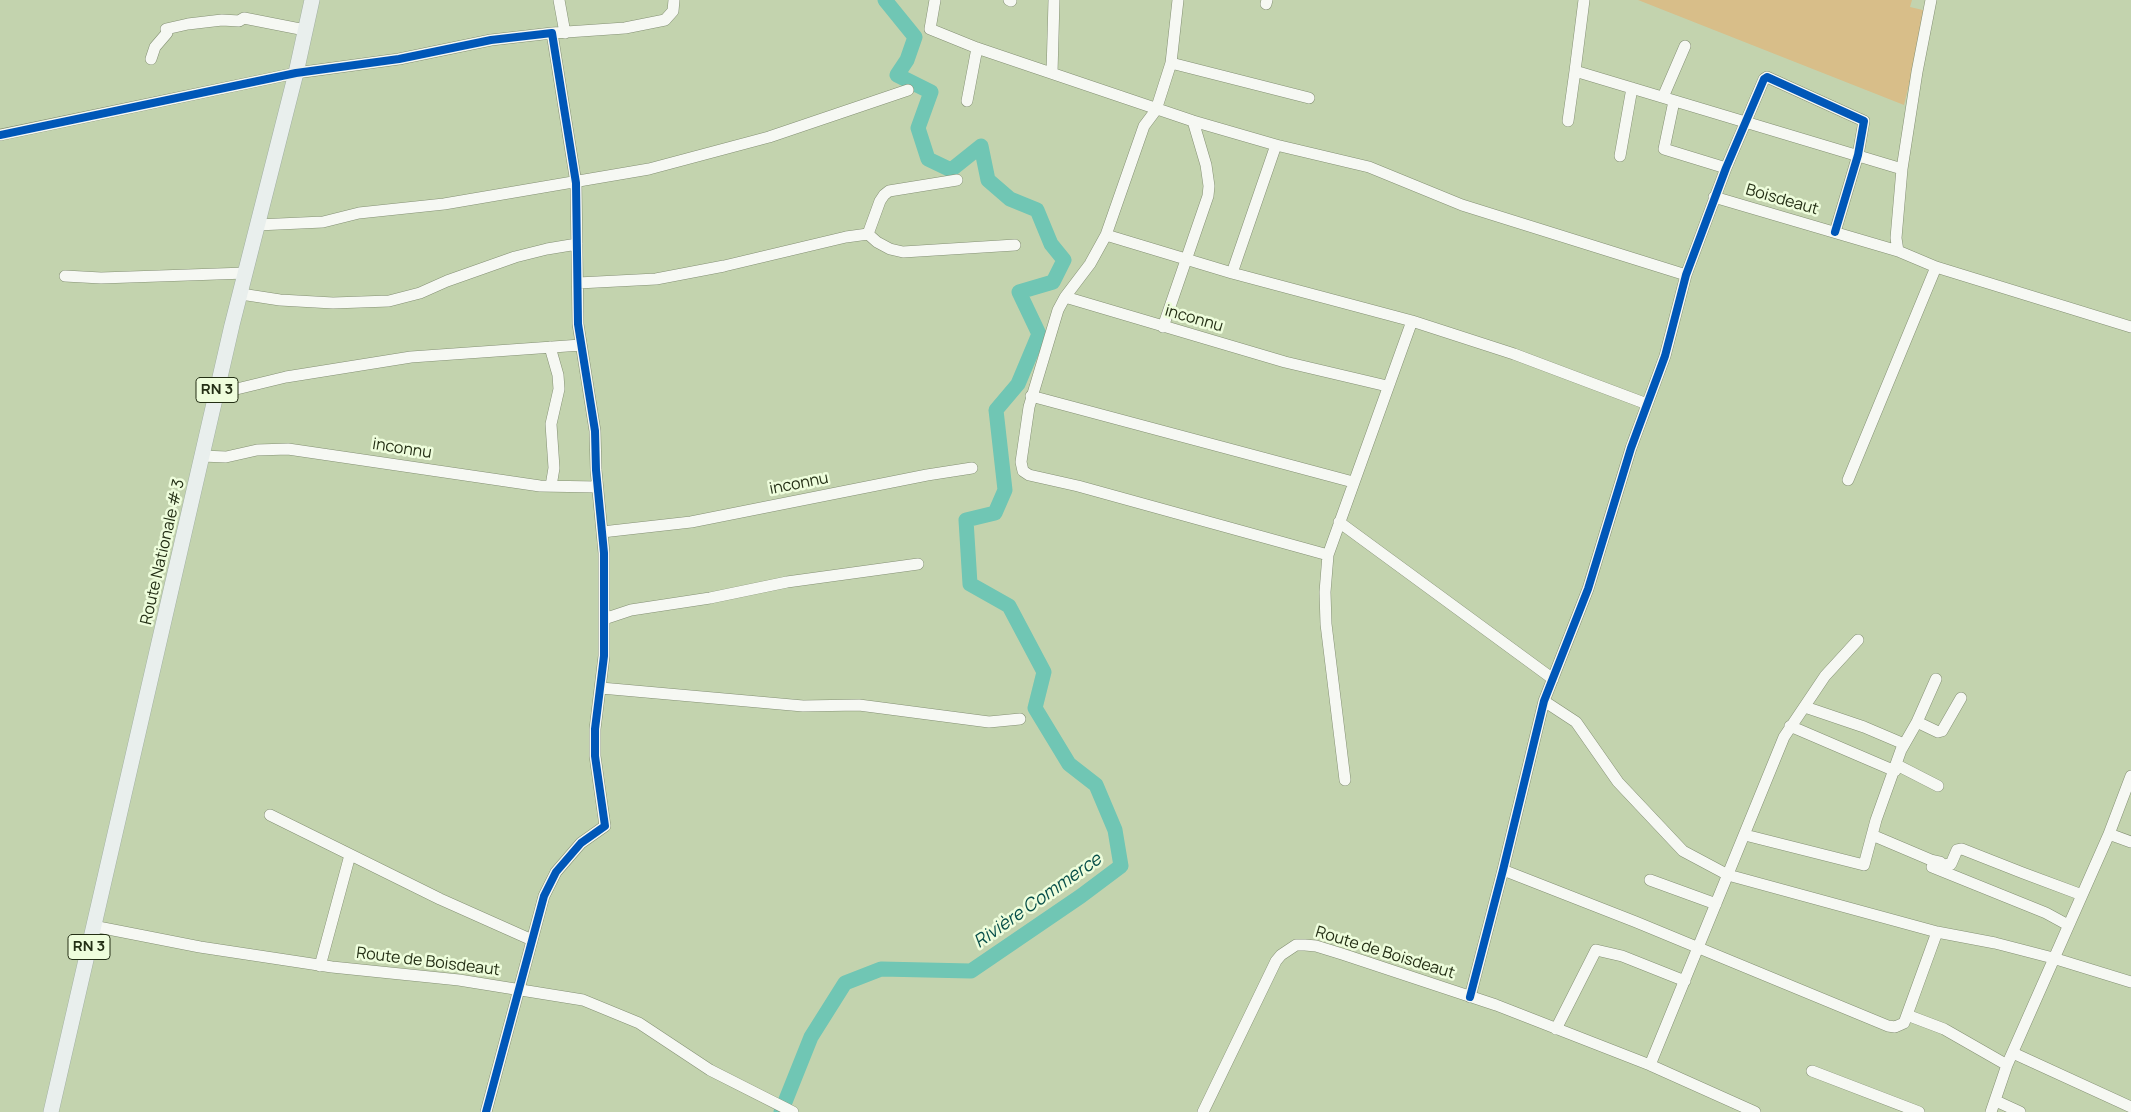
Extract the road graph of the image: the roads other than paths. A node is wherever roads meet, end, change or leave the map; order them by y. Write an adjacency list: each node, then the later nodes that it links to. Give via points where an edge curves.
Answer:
1 (312, 0): 9 (main road, Route Nationale # 3 / RN 3)
2 (559, 0): 10 (street)
3 (674, 0): 10 (street, via 673,11 665,20 625,28)
4 (935, 0): 13 (street, via 930,29)
5 (1054, 0): 18 (street)
6 (1178, 0): 15 (street)
7 (1584, 0): 16 (street)
8 (1931, 0): 33 (street)
9 (306, 30): 14 (street, via 244,18 188,24 166,29); 17 (main road, Route Nationale # 3 / RN 3)
10 (565, 32): 11 (street)
11 (552, 34): 17 (street, via 491,40 399,59); 35 (street)
12 (1685, 46): 22 (street)
13 (977, 48): 18 (street); 23 (street)
14 (151, 59)
15 (1171, 63): 21 (street); 24 (street)
16 (1575, 71): 19 (street); 26 (street)
17 (296, 73): 28 (street); 37 (main road, Route Nationale # 3 / RN 3)
18 (1052, 73): 24 (street)
19 (1632, 88): 22 (street); 31 (street)
20 (908, 90): 35 (street, via 760,140 649,169)
21 (1309, 98)
22 (1668, 99): 27 (street); 32 (street, via 1664,150)
23 (967, 101)
24 (1156, 110): 25 (street); 40 (street, via 1144,126)
25 (1192, 121): 29 (street); 44 (street, via 1209,186)
26 (1568, 121)
27 (1746, 122): 30 (street); 30 (street, via 1767,77 1864,121); 32 (street)
28 (0, 135)
29 (1276, 144): 47 (street); 48 (street, via 1368,166 1462,205)
30 (1858, 155): 33 (street); 38 (street)
31 (1620, 156)
32 (1726, 168): 36 (street)
33 (1902, 169): 43 (street, via 1896,238)
34 (957, 180): 39 (street, via 890,191 880,201)
35 (576, 183): 37 (street, via 444,204 359,213 323,222); 41 (street)
36 (1714, 197): 38 (street, Boisdeaut); 48 (street)
37 (257, 226): 46 (main road, Route Nationale # 3 / RN 3)
38 (1836, 232): 43 (street, Boisdeaut)
39 (868, 234): 42 (street, via 890,249 903,252); 50 (street, via 656,279)
40 (1106, 235): 44 (street); 52 (street, via 1090,264)
41 (577, 244): 50 (street); 51 (street, via 515,257 420,293 389,301 333,303)
42 (1015, 244)
43 (1898, 250): 45 (street, Boisdeaut)
44 (1187, 260): 47 (street); 54 (street)
45 (1936, 267): 55 (street, Boisdeaut); 64 (street)
46 (246, 273): 49 (street, via 101,278); 51 (main road, Route Nationale # 3 / RN 3)
47 (1232, 273): 53 (street)
48 (1686, 275): 61 (street, via 1665,356)
49 (65, 276)
50 (578, 283): 56 (street, via 578,324)
51 (241, 294): 59 (main road, Route Nationale # 3 / RN 3)
52 (1065, 297): 54 (street, inconnu); 60 (street)
53 (1412, 321): 58 (street); 61 (street, via 1459,334)
54 (1164, 327): 58 (street, inconnu, via 1285,362)
55 (2131, 327)
56 (582, 344): 57 (street); 67 (street, via 595,431)
57 (550, 347): 59 (street, via 412,357 286,377); 66 (street, via 559,389 551,424 554,468)
58 (1387, 386): 65 (street)
59 (216, 394): 62 (main road, Route Nationale # 3 / RN 3)
60 (1031, 396): 65 (street); 70 (street, via 1021,462 1023,471 1029,475)
61 (1647, 404): 74 (street, via 1588,589)
62 (202, 456): 66 (street, inconnu, via 226,457 288,449); 99 (main road, Route Nationale # 3 / RN 3)
63 (972, 468): 69 (street, inconnu, via 691,522)
64 (1848, 480)
65 (1353, 482): 68 (street)
66 (551, 486): 67 (street, inconnu)
67 (597, 487): 69 (street)
68 (1339, 522): 70 (street); 74 (street)
69 (602, 532): 72 (street)
70 (1328, 555): 86 (street, via 1326,624)
71 (918, 564): 72 (street, via 787,582 702,600 631,610)
72 (604, 619): 76 (street)
73 (1858, 640): 79 (street, via 1825,676)
74 (1553, 679): 78 (street)
75 (1936, 679): 81 (street)
76 (601, 688): 80 (street, via 803,706 860,705 989,722); 102 (street, via 595,756 605,826 581,843 556,872 544,896)
77 (1961, 698): 81 (street, via 1942,731)
78 (1544, 701): 94 (street); 95 (street, via 1576,722 1618,782 1683,851)
79 (1805, 707): 82 (street); 83 (street)
80 (1020, 719)
81 (1917, 722): 83 (street)
82 (1790, 726): 84 (street); 90 (street)
83 (1904, 744): 84 (street)
84 (1896, 768): 87 (street); 91 (street)
85 (2131, 776): 89 (street)
86 (1346, 780)
87 (1938, 786)
88 (270, 815): 93 (street)
89 (2109, 834): 92 (street); 97 (street)
90 (1745, 835): 91 (street, via 1864,865); 95 (street)
91 (1872, 837): 97 (street, via 1943,865 1951,864 1957,850 1962,849); 100 (street, via 1949,875 2046,913)
92 (2131, 842)
93 (350, 856): 102 (street); 105 (street)
94 (1503, 870): 103 (street); 110 (street)
95 (1728, 875): 98 (street); 101 (street)
96 (1650, 880): 98 (street)
97 (2082, 895): 100 (street)
98 (1716, 904): 103 (street)
99 (93, 926): 105 (street, Route de Boisdeaut); 120 (main road, Route Nationale # 3 / RN 3)
100 (2068, 926): 104 (street)
101 (1937, 932): 104 (street); 111 (street)
102 (532, 940): 109 (street)
103 (1698, 948): 107 (street); 111 (street, via 1888,1026 1904,1023)
104 (2053, 958): 108 (street); 113 (street)
105 (320, 966): 109 (street, Route de Boisdeaut, via 459,980)
106 (2131, 968): 108 (street)
107 (1685, 981): 112 (street, via 1622,956 1596,950); 114 (street)
108 (2129, 981)
109 (518, 990): 119 (street, Route de Boisdeaut, via 584,1000 639,1023 710,1070); 121 (street)
110 (1470, 997): 112 (street, Route de Boisdeaut); 122 (street, Route de Boisdeaut, via 1316,946 1296,945 1276,961)
111 (1907, 1015): 115 (street, via 1944,1029)
112 (1556, 1029): 114 (street, Route de Boisdeaut)
113 (2012, 1053): 115 (street); 118 (street)
114 (1650, 1065): 123 (street, Route de Boisdeaut)
115 (2007, 1065): 117 (street)
116 (1812, 1071): 124 (street)
117 (1996, 1100): 125 (street); 126 (street)
118 (2131, 1107)
119 (791, 1111)
120 (51, 1112)
121 (486, 1112)
122 (1203, 1112)
123 (1755, 1112)
124 (1919, 1112)
125 (1991, 1112)
126 (2020, 1112)

